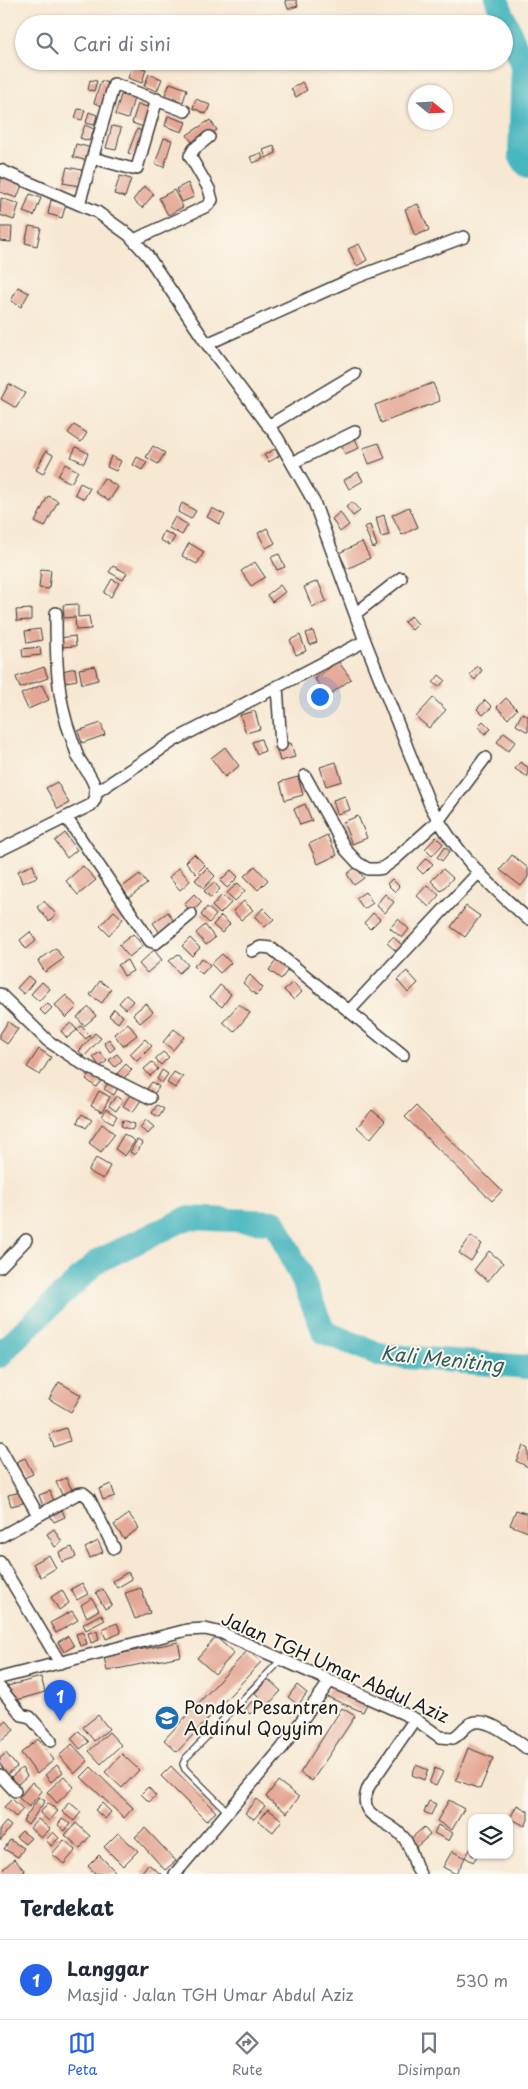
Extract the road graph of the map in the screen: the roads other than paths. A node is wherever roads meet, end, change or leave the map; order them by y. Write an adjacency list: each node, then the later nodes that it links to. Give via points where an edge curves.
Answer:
1 (157, 99): 2 (street); 4 (street, via 137,168); 4 (street, via 114,84)
2 (185, 111)
3 (209, 137): 8 (street, via 190,156 212,200 207,206)
4 (93, 158): 6 (street)
5 (0, 170): 6 (street)
6 (79, 204): 8 (street, via 109,218)
7 (464, 237): 9 (street, via 352,279)
8 (134, 240): 9 (street)
9 (207, 344): 11 (street)
10 (355, 374): 11 (street)
11 (268, 426): 13 (street)
12 (355, 432): 13 (street)
13 (292, 463): 16 (street, via 314,502)
14 (401, 578): 16 (street)
15 (56, 613): 22 (street, via 56,670 64,719)
16 (355, 614): 17 (street)
17 (365, 641): 18 (street); 24 (street)
18 (278, 686): 19 (street); 22 (street, via 175,740)
19 (281, 745)
20 (485, 758): 24 (street)
21 (305, 776): 24 (street, via 346,850 358,864 368,869 383,868)
22 (96, 793): 23 (street, via 91,805)
23 (66, 817): 25 (street); 27 (street, via 150,941 156,943)
24 (438, 821): 26 (street)
25 (0, 850)
26 (479, 872): 28 (street); 31 (street)
27 (191, 914)
28 (528, 919)
29 (252, 951): 31 (street, via 261,947 271,948)
30 (0, 994): 33 (street, via 48,1041 84,1065)
31 (349, 1011): 32 (street)
32 (403, 1055)
33 (150, 1098)
34 (26, 1240): 35 (street)
35 (0, 1267)
36 (0, 1448): 37 (street)
37 (38, 1515): 38 (street); 39 (street, via 83,1493 89,1498)
38 (0, 1537)
39 (114, 1548)
40 (0, 1562): 42 (street)
41 (281, 1660): 42 (street, Jalan TGH Umar Abdul Aziz, via 222,1633 196,1629); 44 (street, Jalan TGH Umar Abdul Aziz); 51 (lane, via 183,1764)
42 (60, 1663): 43 (street, Jalan TGH Umar Abdul Aziz)
43 (0, 1678)
44 (330, 1681): 46 (street, Jalan TGH Umar Abdul Aziz); 51 (street, via 282,1748)
45 (0, 1688): 47 (street, via 22,1715 30,1717)
46 (414, 1719): 48 (street, Jalan TGH Umar Abdul Aziz, via 437,1736 447,1739 474,1722 486,1722); 53 (street, via 369,1786 364,1805 408,1843)
47 (51, 1741)
48 (528, 1749)
49 (0, 1774): 50 (street)
50 (15, 1791)
51 (228, 1812): 52 (street)
52 (175, 1874)
53 (420, 1874)

